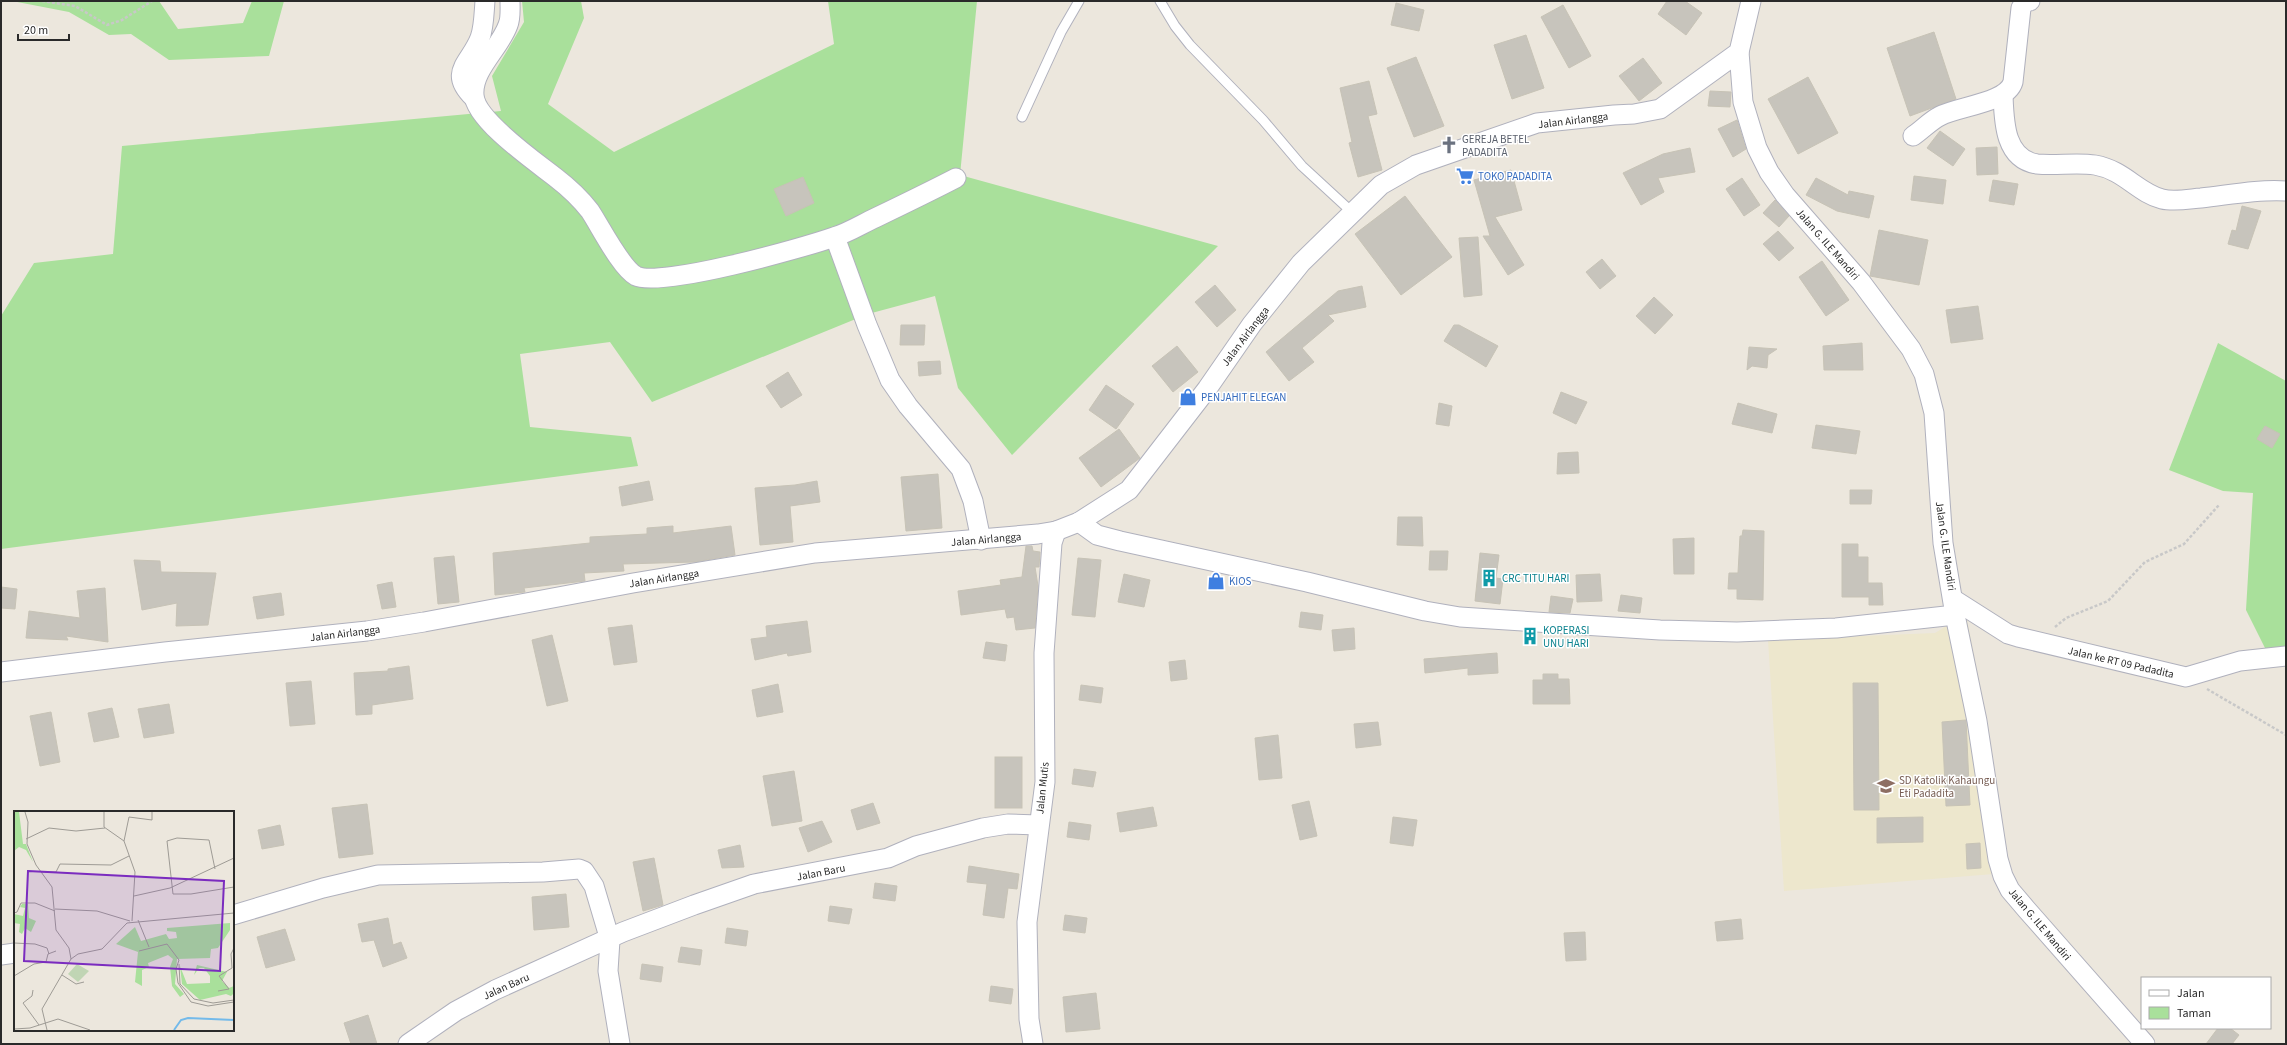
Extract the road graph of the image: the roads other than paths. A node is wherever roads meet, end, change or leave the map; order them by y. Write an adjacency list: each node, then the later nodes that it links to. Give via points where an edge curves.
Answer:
1 (485, 1): 9 (street, via 482,32 461,71 463,88)
2 (510, 1): 9 (street, via 509,24 478,74)
3 (1079, 1): 10 (lane, via 1061,32)
4 (1160, 1): 14 (lane, via 1175,26 1190,44 1263,120 1302,166)
5 (1751, 1): 7 (street)
6 (2030, 1): 8 (street, via 2025,2 2021,8 2013,82 2008,92)
7 (1739, 52): 14 (street, Jalan Airlangga, via 1660,108 1634,114 1561,120 1523,128 1416,164 1381,185); 19 (street, Jalan G. ILE Mandiri, via 1743,102 1757,148 1769,172 1784,195 1861,282 1911,349 1924,374 1934,413 1940,507)
8 (2003, 95): 11 (street, via 1943,115); 13 (street, via 2008,140 2014,151 2036,164 2094,165 2114,170 2151,195 2162,199 2192,199 2259,191)
9 (474, 98): 15 (street, via 490,123 571,190 589,210 625,266 633,275 642,279 710,271)
10 (1022, 117)
11 (1913, 136)
12 (956, 178): 15 (street)
13 (2286, 192)
14 (1353, 213): 16 (street, Jalan Airlangga, via 1301,263 1283,285 1129,490)
15 (835, 237): 18 (street, via 890,380 908,406 961,469 966,479)
16 (1079, 522): 17 (street, Jalan Airlangga); 19 (street, via 1097,535 1120,542 1460,617 1652,630 1737,632 1836,628)
17 (1056, 531): 18 (street, Jalan Airlangga); 22 (street, Jalan Mutis, via 1052,543 1044,653 1045,782)
18 (981, 540): 21 (street, Jalan Airlangga, via 815,553 374,630)
19 (1954, 607): 20 (street, Jalan ke RT 09 Padadita, via 2013,635 2186,678 2240,661); 27 (street, Jalan G. ILE Mandiri, via 1977,720 1996,847 2003,876 2010,890)
20 (2286, 656)
21 (1, 672)
22 (1038, 825): 24 (street, Jalan Baru, via 1008,824 983,828 916,846 888,858 754,884 648,922); 30 (street, Jalan Mutis, via 1027,922 1029,1019)
23 (234, 915): 24 (street, via 323,888 378,875 579,869 584,871 594,886)
24 (610, 940): 28 (street, Jalan Baru, via 495,990 456,1011); 29 (street, via 608,971)
25 (14, 953): 26 (street)
26 (1, 955)
27 (2138, 1043)
28 (408, 1044)
29 (620, 1044)
30 (1033, 1044)

